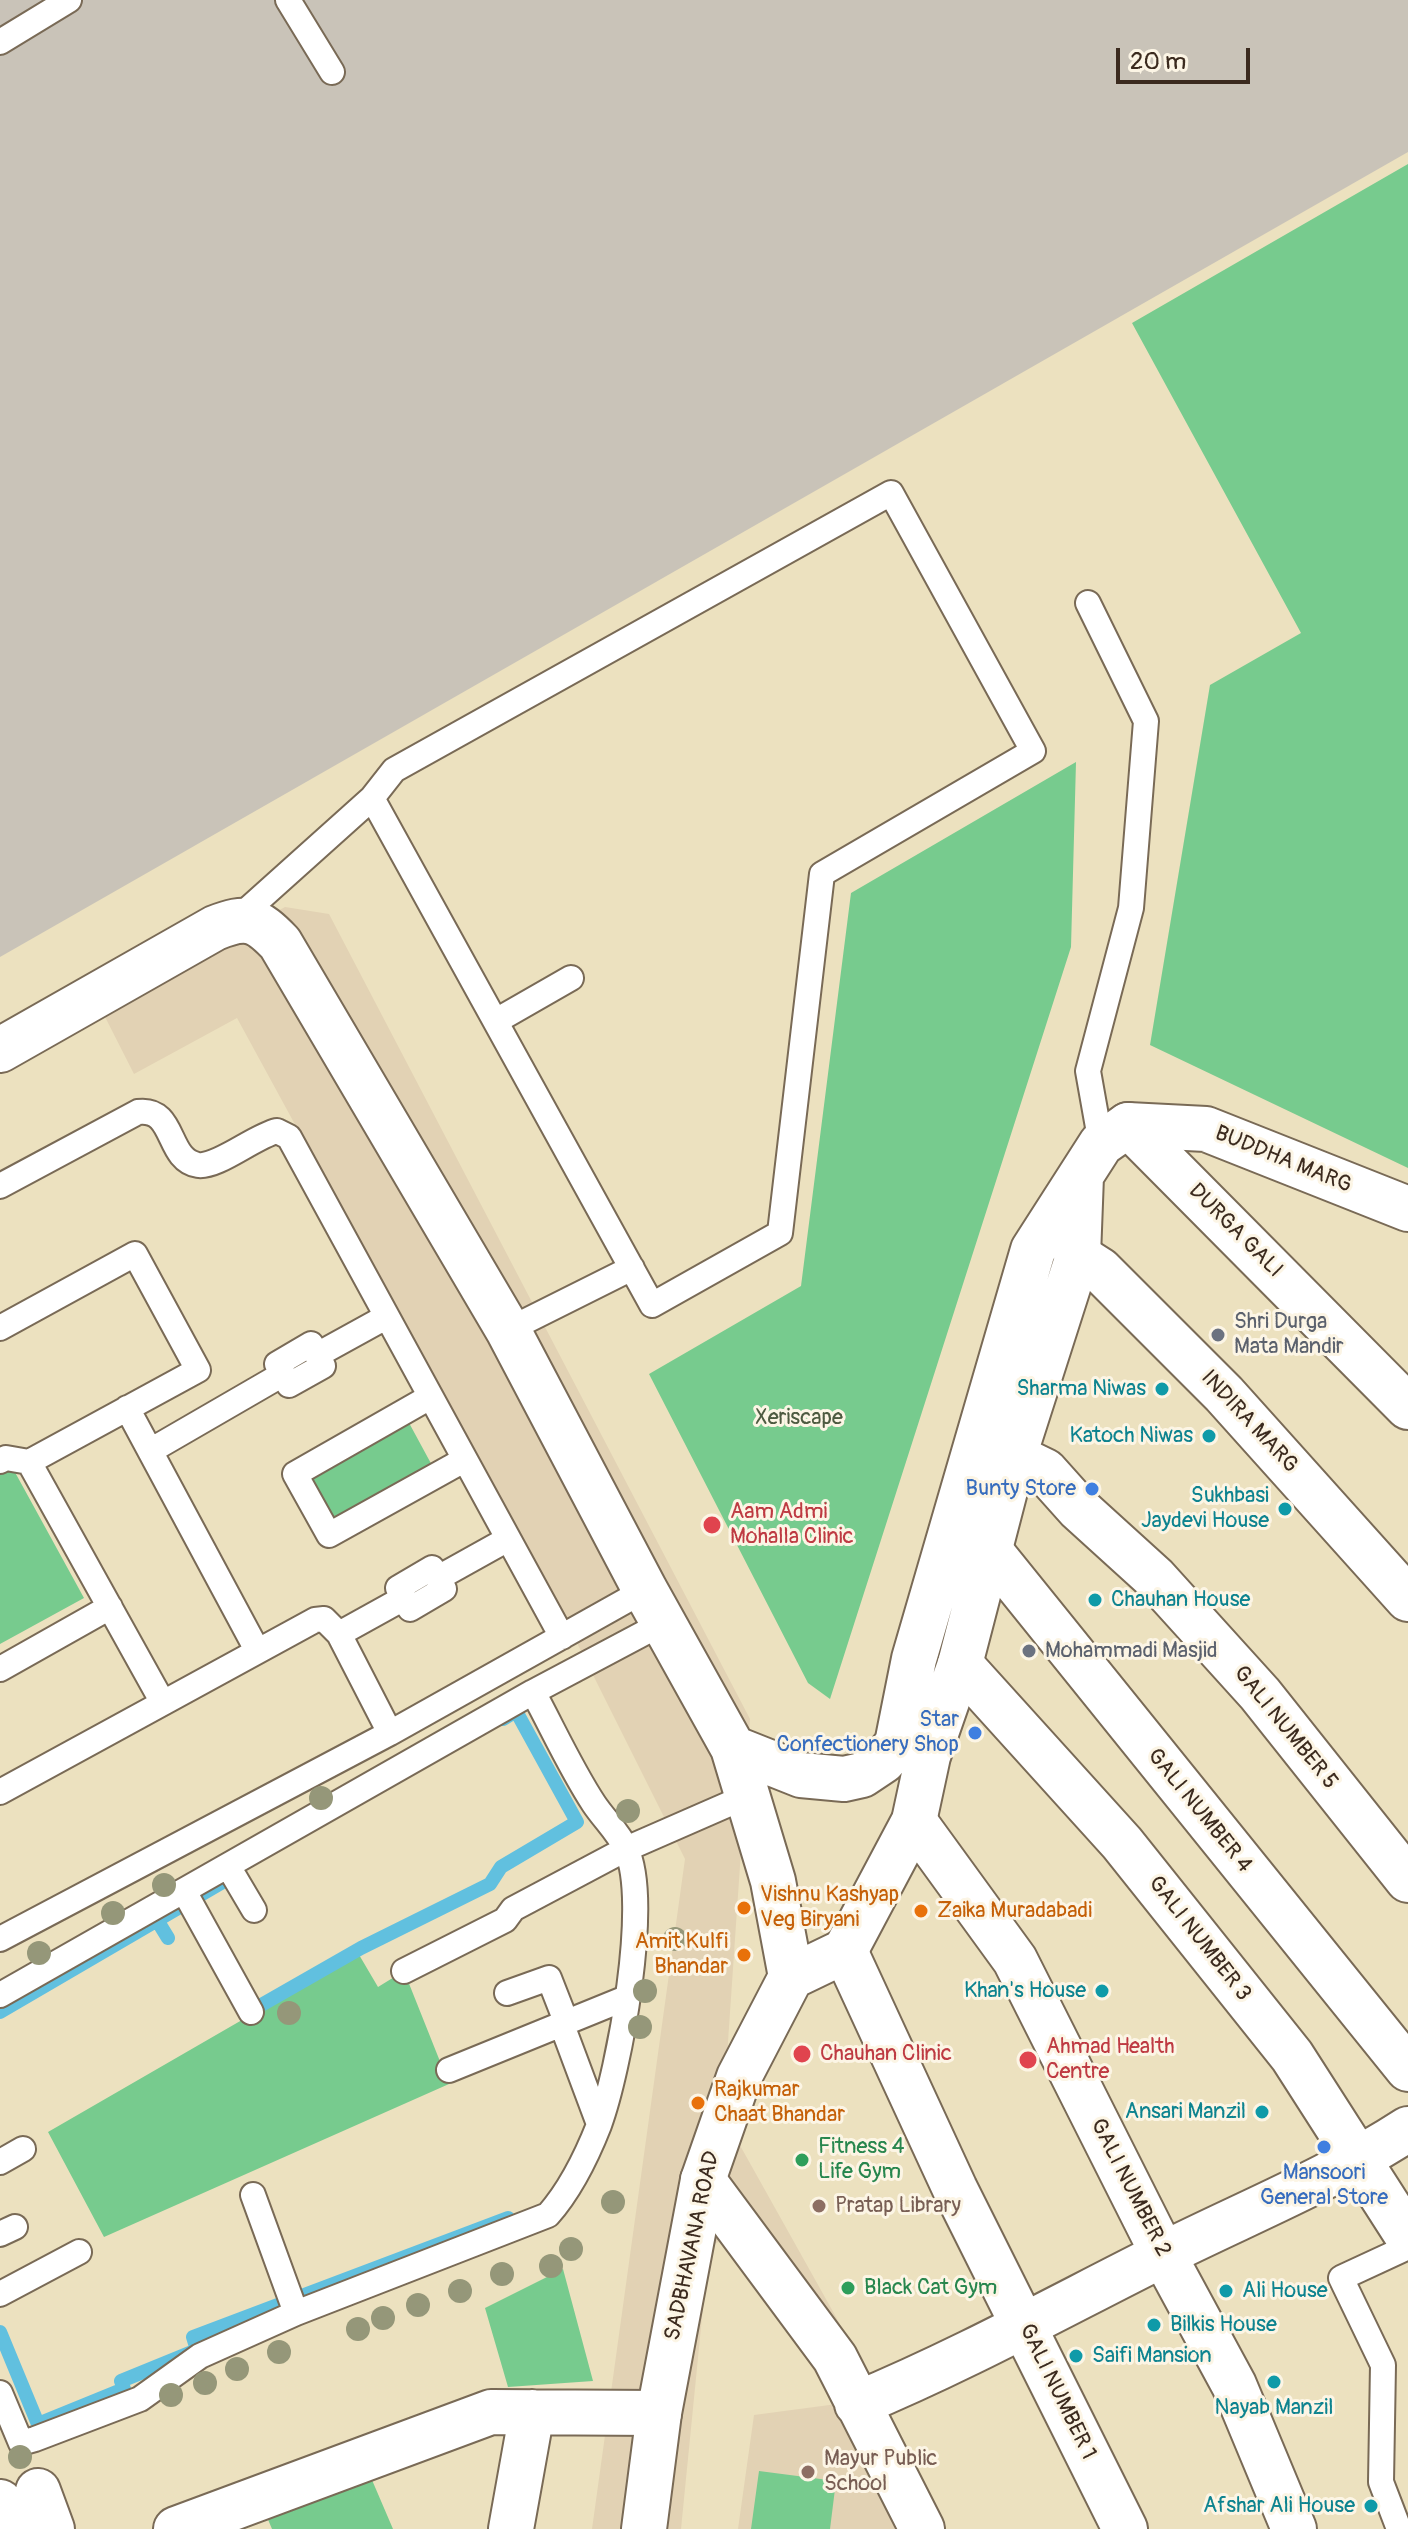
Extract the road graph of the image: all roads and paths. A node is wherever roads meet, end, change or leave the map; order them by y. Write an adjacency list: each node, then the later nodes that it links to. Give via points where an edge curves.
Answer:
1 (69, 0): 3 (lane)
2 (288, 0): 4 (lane)
3 (0, 42)
4 (332, 72)
5 (1088, 603): 11 (lane, via 1146,721 1131,908 1088,1071)
6 (372, 798): 7 (lane); 9 (lane); 15 (lane, via 394,770 891,493 1033,751 822,874 780,1233 652,1305)
7 (236, 920): 10 (street); 18 (street, via 261,923 280,943)
8 (571, 978): 9 (lane)
9 (496, 1021): 15 (lane)
10 (0, 1050)
11 (1103, 1148): 13 (street, BUDDHA MARG, via 1206,1129); 14 (street); 20 (street, DURGA GALI); 22 (street, via 1033,1250)
12 (0, 1186): 16 (lane, via 138,1112 160,1116 184,1158 196,1165 208,1165 277,1131 289,1137)
13 (1408, 1209)
14 (1078, 1256): 22 (street); 29 (street, INDIRA MARG, via 1100,1270 1224,1394)
15 (632, 1268): 18 (lane)
16 (386, 1317): 19 (lane); 23 (lane, via 317,1355 323,1366 289,1385 283,1374)
17 (0, 1328): 21 (lane, via 135,1254 198,1370)
18 (508, 1330): 30 (street)
19 (430, 1397): 24 (lane); 24 (lane, via 295,1474 329,1535)
20 (1408, 1407)
21 (127, 1408): 23 (lane); 26 (lane)
22 (996, 1447): 28 (street); 41 (street, via 914,1659); 47 (street, GALI NUMBER 5, via 1045,1471 1155,1578 1260,1694)
23 (150, 1451): 34 (lane)
24 (464, 1460): 27 (lane)
25 (0, 1461): 26 (lane)
26 (29, 1462): 31 (lane)
27 (508, 1539): 32 (lane, via 438,1578 444,1589 410,1609 404,1598); 33 (lane)
28 (991, 1552): 35 (street); 59 (street, GALI NUMBER 4)
29 (1408, 1599)
30 (654, 1606): 33 (lane); 37 (lane); 40 (street)
31 (110, 1607): 36 (lane); 38 (lane)
32 (339, 1634): 34 (lane, via 324,1619 315,1620); 39 (lane)
33 (562, 1637): 39 (lane)
34 (257, 1650): 38 (lane)
35 (960, 1664): 41 (street); 64 (street, GALI NUMBER 3, via 1122,1843 1292,2056)
36 (0, 1669)
37 (533, 1692): 45 (lane, via 594,1803); 46 (lane)
38 (163, 1703): 42 (lane)
39 (390, 1733): 50 (lane)
40 (733, 1748): 41 (street, via 801,1775 844,1779); 43 (street)
41 (912, 1750): 44 (street)
42 (0, 1792)
43 (745, 1797): 45 (lane); 53 (street, via 773,1881)
44 (914, 1821): 51 (street); 71 (street, GALI NUMBER 2, via 1015,1960)
45 (626, 1849): 52 (lane); 56 (lane, via 637,1887)
46 (228, 1866): 48 (lane); 49 (lane)
47 (1408, 1880)
48 (184, 1891): 55 (lane); 57 (lane)
49 (254, 1910)
50 (0, 1939)
51 (845, 1951): 53 (street); 74 (street, GALI NUMBER 1)
52 (404, 1971)
53 (791, 1977): 66 (street, SADBHAVANA ROAD, via 739,2077)
54 (507, 1993): 58 (lane, via 549,1978)
55 (0, 1995)
56 (626, 1998): 58 (lane); 61 (lane)
57 (251, 2012)
58 (565, 2024): 60 (lane); 61 (lane)
59 (1408, 2069)
60 (449, 2070)
61 (599, 2124): 73 (lane, via 568,2192 548,2215)
62 (1408, 2129): 64 (street)
63 (23, 2149): 65 (lane)
64 (1359, 2160): 68 (street, GALI NUMBER 3); 71 (street)
65 (0, 2162)
66 (703, 2180): 76 (street, via 835,2358); 78 (street, SADBHAVANA ROAD)
67 (253, 2195): 73 (lane)
68 (1408, 2237)
69 (1408, 2247): 87 (lane, via 1341,2278 1383,2365 1381,2482)
70 (79, 2252): 72 (lane)
71 (1163, 2254): 74 (street); 86 (street, GALI NUMBER 2, via 1234,2385)
72 (0, 2294)
73 (296, 2313): 75 (lane, via 200,2356 140,2399 21,2443)
74 (1025, 2326): 76 (street); 85 (street, GALI NUMBER 1)
75 (0, 2393)
76 (857, 2404): 84 (street)
77 (532, 2412): 78 (street); 81 (street, via 491,2412); 82 (street)
78 (659, 2413): 83 (street, SADBHAVANA ROAD)
79 (30, 2508): 80 (street)
80 (9, 2529)
81 (176, 2529)
82 (511, 2529)
83 (644, 2529)
84 (922, 2529)
85 (1125, 2529)
86 (1294, 2529)
87 (1399, 2529)

